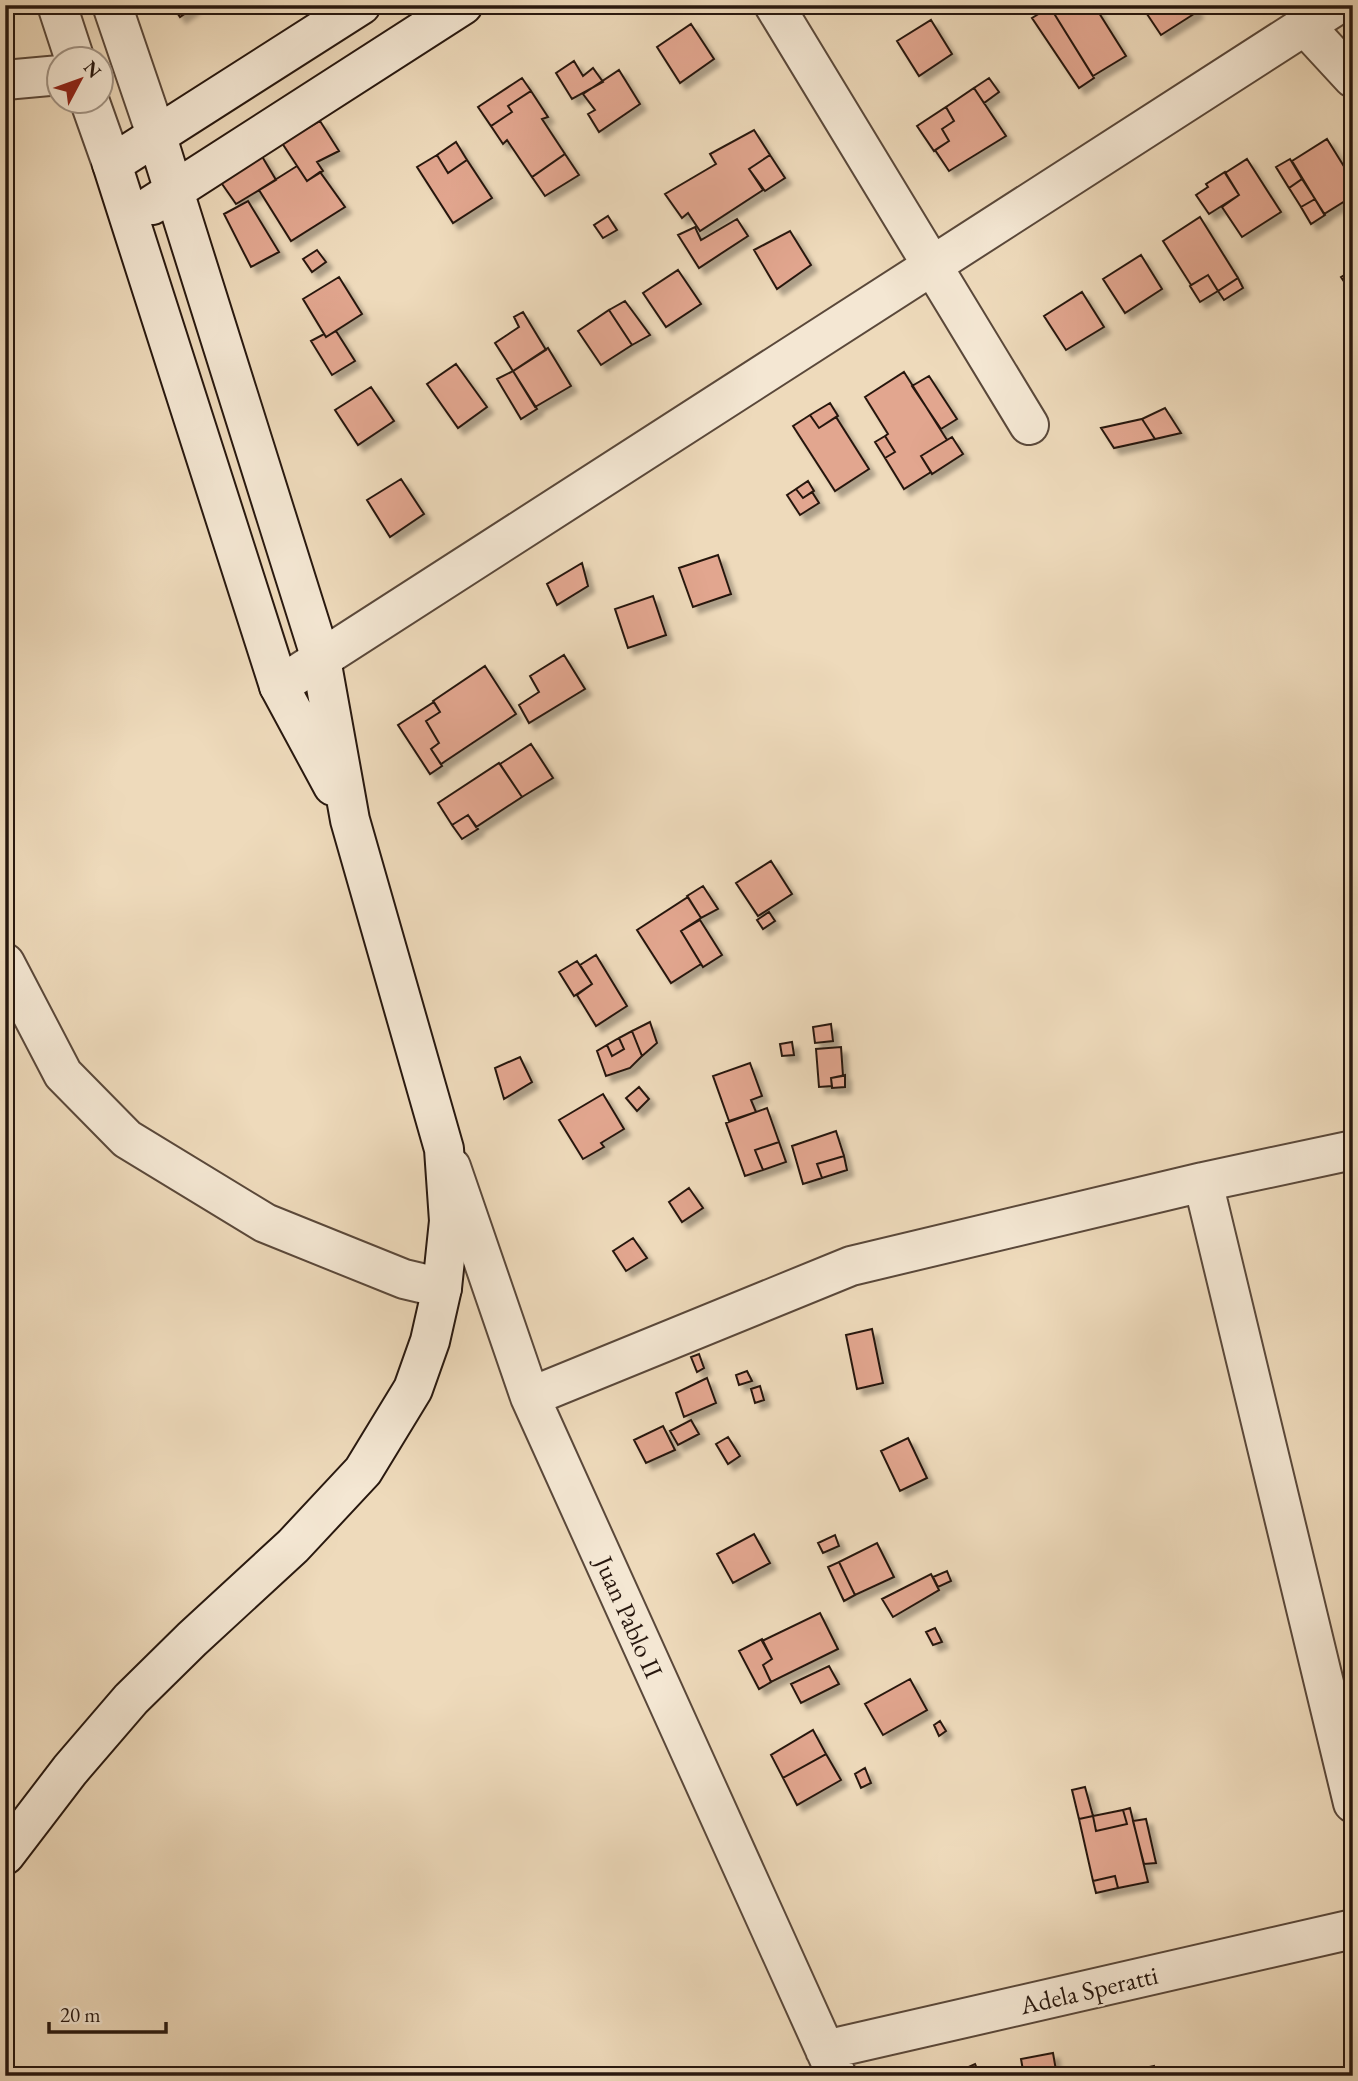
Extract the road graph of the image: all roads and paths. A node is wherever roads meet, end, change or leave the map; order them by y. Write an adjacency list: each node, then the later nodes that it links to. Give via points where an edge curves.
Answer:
1 (57, 5): 8 (street)
2 (112, 5): 13 (street)
3 (361, 5): 13 (street)
4 (463, 5): 15 (street)
5 (774, 5): 17 (street)
6 (1337, 5): 7 (street)
7 (1305, 26): 10 (street); 17 (street)
8 (70, 46)
9 (46, 76): 11 (street)
10 (1353, 78)
11 (5, 80)
12 (95, 116): 14 (street)
13 (157, 136): 14 (street); 15 (street)
14 (112, 164): 16 (street)
15 (173, 191): 16 (street); 19 (street)
16 (130, 219): 20 (street)
17 (931, 267): 18 (street); 19 (street)
18 (1029, 425)
19 (321, 659): 20 (street); 21 (street)
20 (279, 686): 21 (street)
21 (351, 820): 23 (street)
22 (5, 963): 26 (street, via 62,1074 127,1139 265,1223 404,1279)
23 (444, 1149): 26 (street, via 449,1221); 27 (street, Juan Pablo II)
24 (1353, 1150): 25 (street)
25 (1203, 1182): 27 (street, via 851,1266); 28 (street)
26 (442, 1289): 29 (street, via 413,1390 363,1471 293,1546 131,1699)
27 (530, 1397): 31 (street, Juan Pablo II)
28 (1353, 1803)
29 (5, 1855)
30 (1353, 1929): 31 (street, Adela Speratti)
31 (831, 2063)

